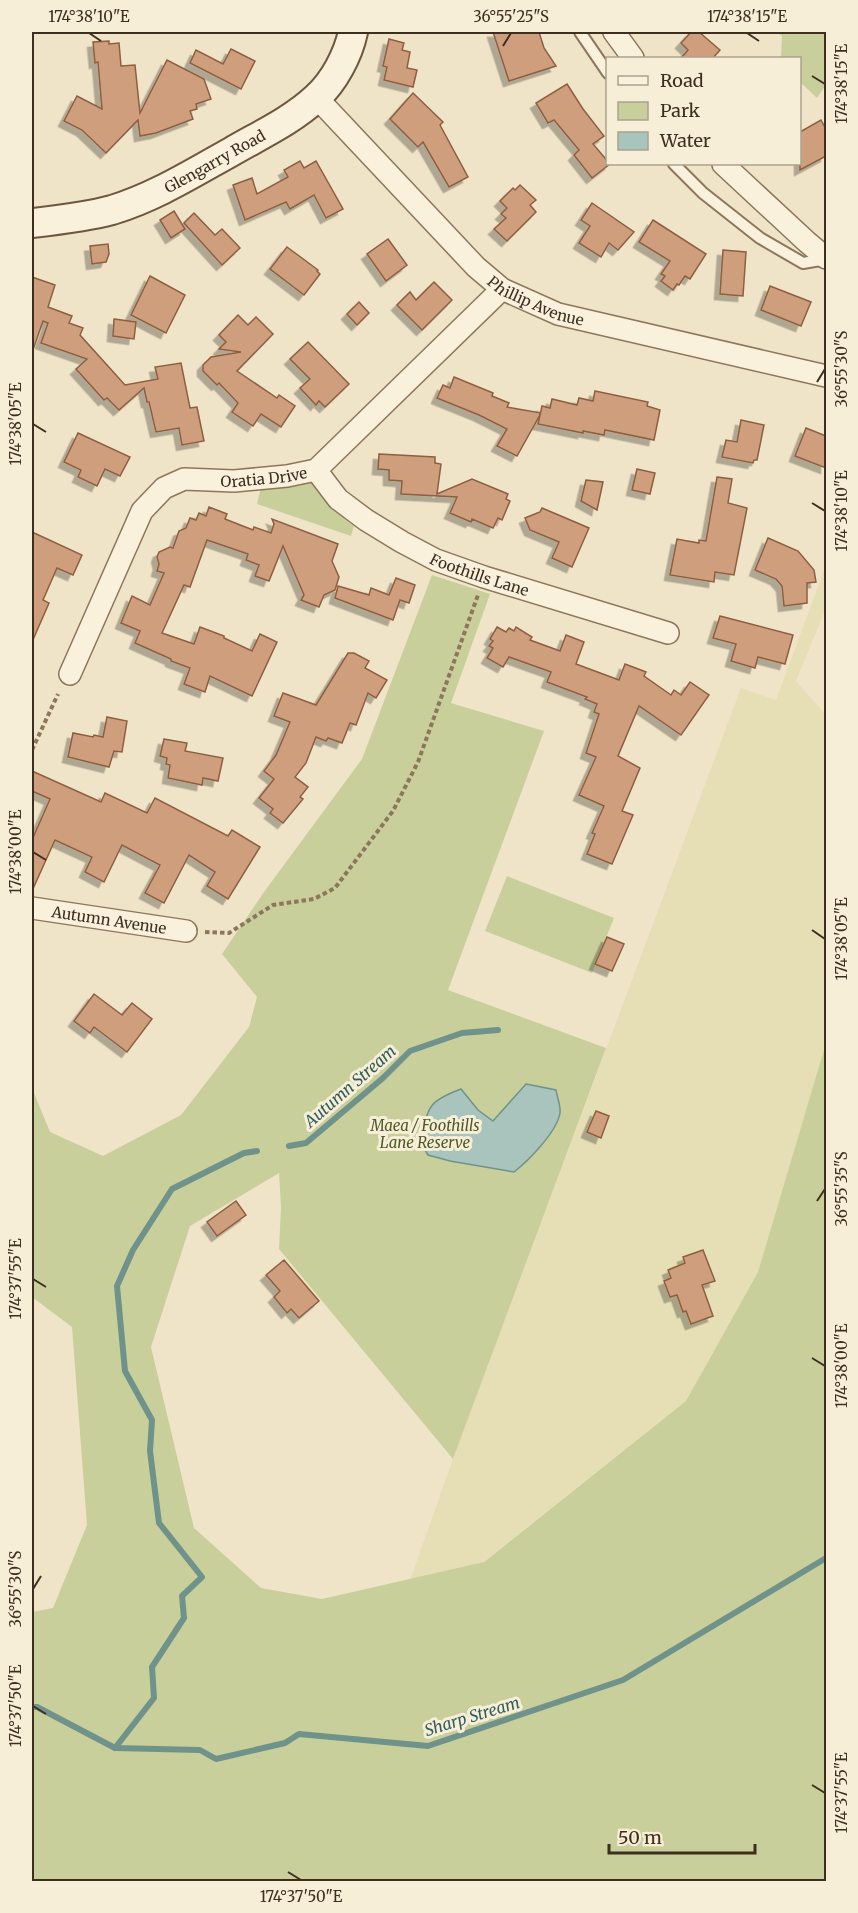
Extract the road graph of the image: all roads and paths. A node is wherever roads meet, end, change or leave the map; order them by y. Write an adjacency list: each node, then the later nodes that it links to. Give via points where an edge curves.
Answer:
1 (353, 32): 6 (main road, Glengarry Road, via 334,76)
2 (580, 32): 5 (lane)
3 (614, 32): 4 (street)
4 (632, 57)
5 (606, 70)
6 (317, 98): 9 (main road, Glengarry Road, via 287,120 141,200 111,210); 11 (street, Phillip Avenue, via 476,267)
7 (675, 165): 10 (lane, via 703,193 760,237 802,262)
8 (724, 165): 10 (street)
9 (32, 223)
10 (826, 259)
11 (502, 289): 12 (street, Phillip Avenue, via 558,314); 13 (street, Oratia Drive)
12 (826, 376)
13 (316, 470): 15 (street, Foothills Lane, via 347,506 436,560); 16 (street, Oratia Drive, via 234,481 184,479 164,488 142,511)
14 (480, 587): 20 (path, via 418,762 393,811 336,888 314,899 273,905 229,933)
15 (668, 633)
16 (70, 674)
17 (58, 694): 18 (path)
18 (32, 750)
19 (32, 908): 20 (street, Autumn Avenue)
20 (186, 931)

